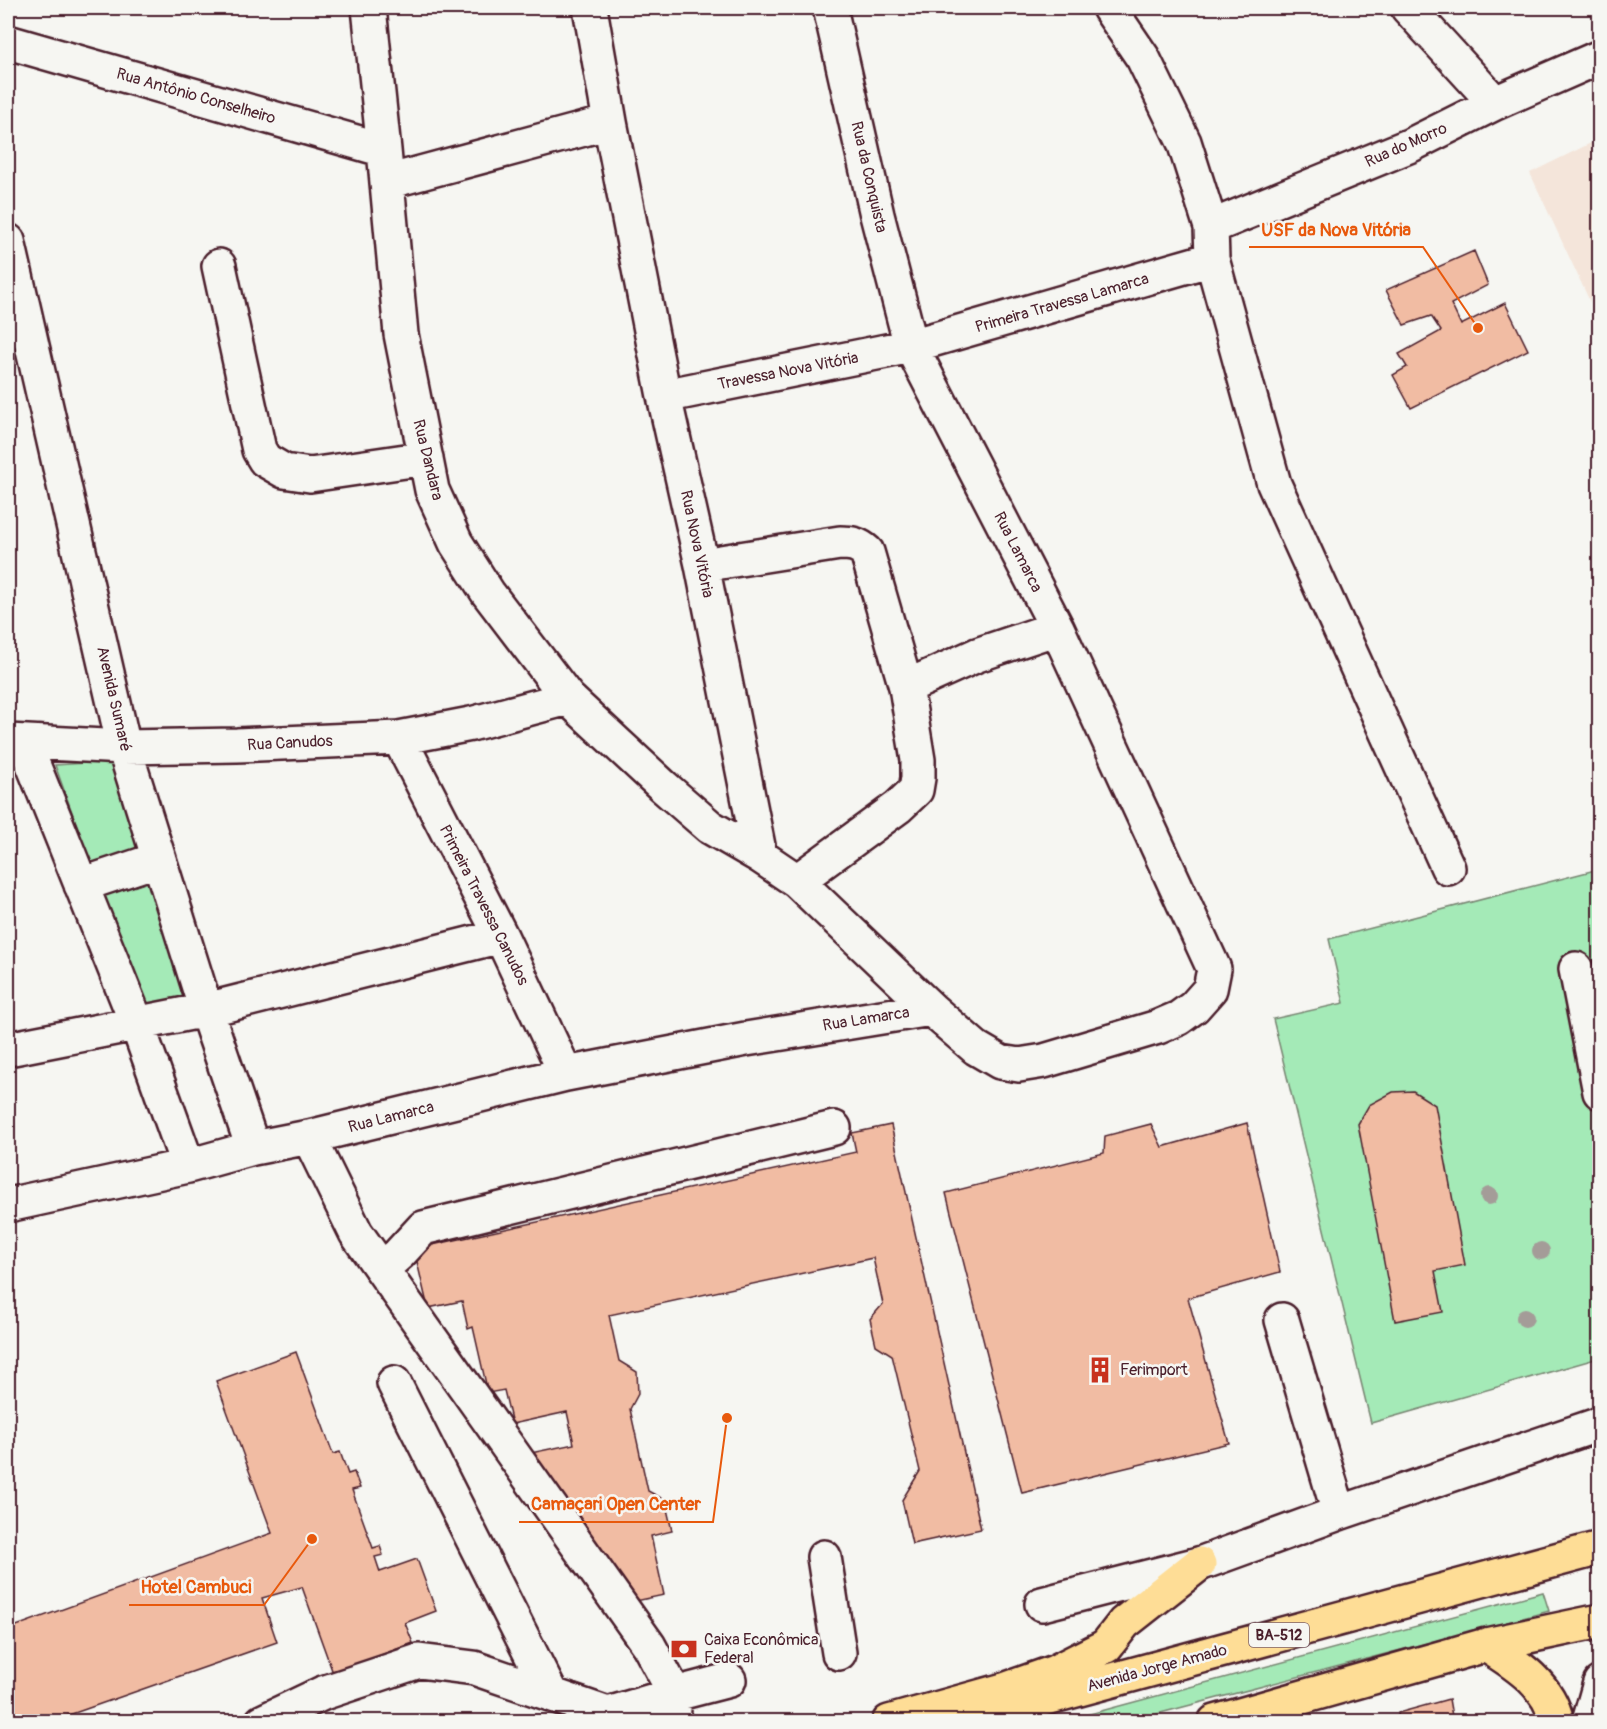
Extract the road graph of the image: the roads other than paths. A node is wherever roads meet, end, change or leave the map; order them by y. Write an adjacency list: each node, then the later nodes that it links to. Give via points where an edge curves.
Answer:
1 (369, 8): 10 (street, Rua Dandara)
2 (590, 8): 9 (street, Rua Nova Vitória)
3 (830, 8): 15 (street, Rua da Conquista)
4 (1109, 8): 13 (street, via 1143,58 1184,142)
5 (1408, 8): 8 (street)
6 (8, 42): 10 (street, Rua Antônio Conselheiro)
7 (1599, 57): 8 (street, Rua do Morro)
8 (1495, 103): 13 (street, Rua do Morro)
9 (610, 122): 11 (street); 16 (street, Rua Nova Vitória)
10 (384, 150): 11 (street, Rua Dandara)
11 (387, 182): 17 (street, Rua Dandara, via 401,334)
12 (8, 241): 24 (street, Avenida Sumaré)
13 (1211, 243): 15 (street, Primeira Travessa Lamarca); 27 (street, via 1274,484)
14 (219, 266): 17 (street, via 259,450 265,460 284,471 310,476)
15 (911, 346): 16 (street, Travessa Nova Vitória); 19 (street, Rua Lamarca)
16 (664, 396): 18 (street, Rua Nova Vitória)
17 (426, 459): 21 (street, Rua Dandara, via 432,490 456,543 488,593)
18 (702, 565): 20 (street, via 826,544 861,546 867,552); 25 (street, Rua Nova Vitória)
19 (1057, 628): 20 (street, via 977,655); 32 (street, Rua Lamarca, via 1214,969 1210,989 1179,1018 1158,1027 1019,1065 1000,1062 976,1048)
20 (906, 687): 28 (street, via 918,760 916,790)
21 (568, 698): 22 (street, Rua Canudos); 25 (street, Rua Dandara, via 710,827)
22 (399, 738): 24 (street, Rua Canudos); 30 (street, Primeira Travessa Canudos)
23 (16, 742): 24 (street, Rua Canudos); 29 (street)
24 (124, 747): 26 (street, Avenida Sumaré)
25 (760, 856): 28 (street)
26 (159, 859): 29 (street); 33 (street, Avenida Sumaré)
27 (1448, 868)
28 (797, 881): 32 (street)
29 (81, 885): 34 (street)
30 (501, 936): 33 (street); 36 (street, Primeira Travessa Canudos)
31 (1576, 969): 37 (street)
32 (931, 1009): 36 (street, Rua Lamarca, via 746,1038)
33 (206, 1010): 34 (street); 40 (street, Avenida Sumaré)
34 (137, 1024): 35 (street); 41 (street)
35 (13, 1048)
36 (566, 1074): 39 (street, Rua Lamarca)
37 (1599, 1092)
38 (834, 1128): 43 (street, via 423,1228)
39 (309, 1137): 40 (street, Rua Lamarca); 43 (street, via 356,1233)
40 (253, 1148): 41 (street, Rua Lamarca)
41 (188, 1166): 42 (street, Rua Lamarca)
42 (8, 1205)
43 (382, 1269): 60 (street, via 649,1646)
44 (1282, 1320): 47 (street)
45 (394, 1383): 59 (street)
46 (1599, 1424): 47 (street)
47 (1340, 1513): 50 (street)
48 (1599, 1548): 65 (main road, Avenida Jorge Amado / BA-512)
49 (824, 1557): 56 (street)
50 (1199, 1564): 51 (street); 64 (main road, via 1124,1623 1106,1646 1055,1672)
51 (1042, 1604)
52 (1599, 1621): 53 (main road)
53 (1566, 1628): 54 (street); 55 (main road)
54 (1599, 1638)
55 (1486, 1645): 66 (main road); 67 (main road, via 1540,1685)
56 (839, 1653)
57 (729, 1680): 60 (street)
58 (1599, 1683): 68 (street)
59 (551, 1694): 61 (street); 62 (street, via 474,1668 419,1661 323,1693)
60 (674, 1708): 61 (street)
61 (608, 1714): 63 (street)
62 (262, 1722)
63 (568, 1722)
64 (889, 1722)
65 (958, 1722)
66 (1215, 1722)
67 (1557, 1722)
68 (1589, 1722)

